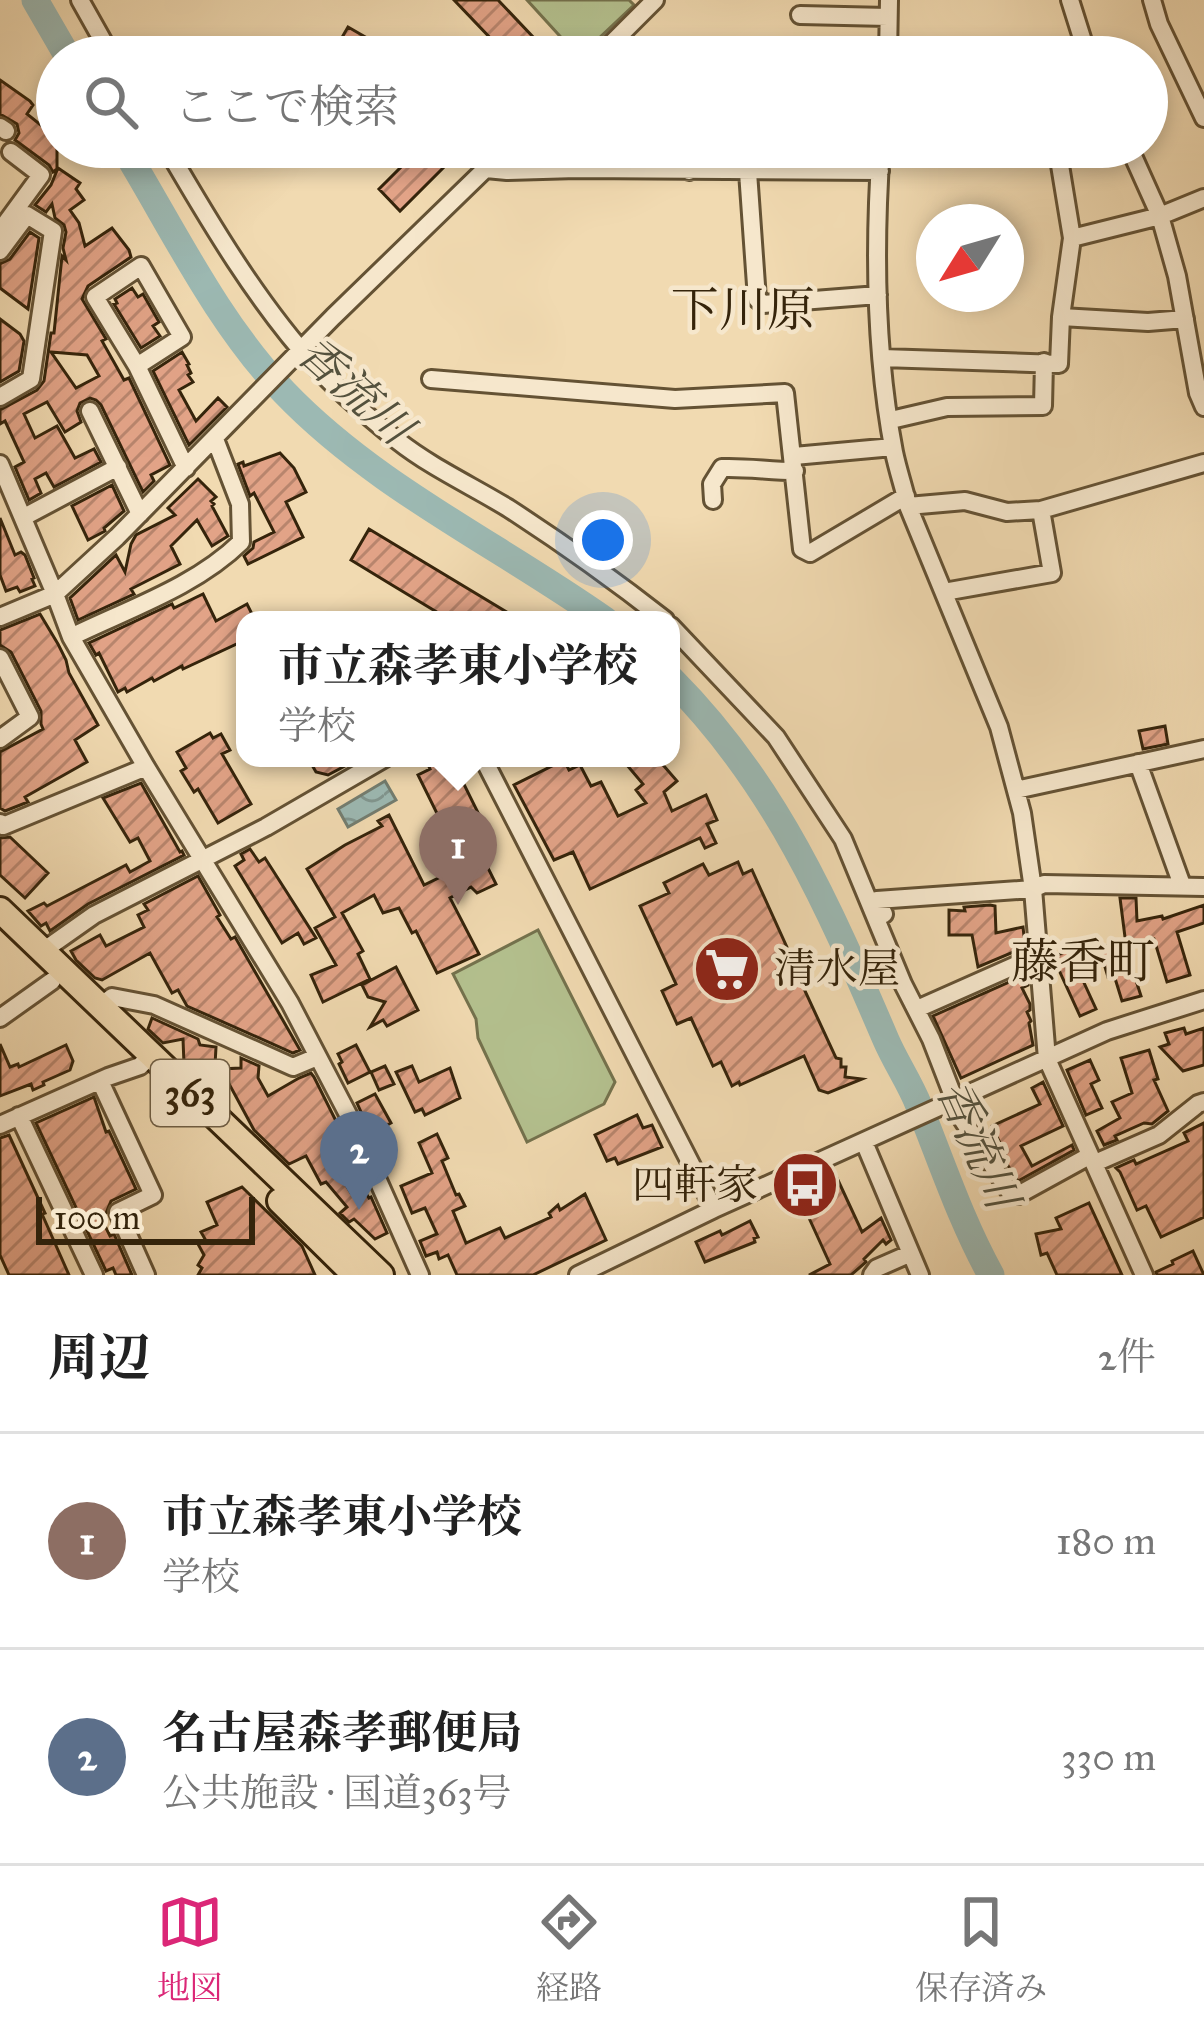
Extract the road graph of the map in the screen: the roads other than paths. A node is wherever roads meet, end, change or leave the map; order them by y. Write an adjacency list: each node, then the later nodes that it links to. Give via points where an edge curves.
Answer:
1 (80, 0): 7 (street)
2 (1070, 0): 9 (street)
3 (1152, 0): 10 (street)
4 (653, 1): 8 (street)
5 (889, 9): 6 (street)
6 (800, 14)
7 (100, 36)
8 (619, 36)
9 (1081, 36)
10 (1165, 36)
11 (1168, 43): 12 (street)
12 (1204, 118)
13 (11, 152): 26 (street, via 41,175)
14 (179, 168): 32 (street)
15 (689, 168): 21 (street)
16 (880, 168): 22 (street)
17 (1061, 168): 27 (street)
18 (1138, 168): 25 (street)
19 (486, 169): 21 (street); 32 (street)
20 (769, 170): 22 (street); 23 (street)
21 (689, 171): 23 (street)
22 (880, 171): 29 (street)
23 (748, 172): 29 (street, via 763,304)
24 (1204, 198): 25 (street)
25 (1160, 216): 27 (street); 31 (street)
26 (0, 231)
27 (1072, 238): 30 (street)
28 (0, 251): 38 (street, via 27,215 53,231 32,379)
29 (878, 295): 33 (street)
30 (1061, 317): 31 (street); 34 (street, via 1059,364)
31 (1185, 319): 36 (street)
32 (300, 352): 42 (street); 56 (street, via 402,444)
33 (882, 358): 34 (street); 41 (street)
34 (1044, 362): 41 (street, via 1043,406 947,406)
35 (137, 366): 35 (street, via 95,297 141,266 182,337); 48 (street)
36 (1199, 375): 39 (street)
37 (431, 380): 46 (street, via 675,399 785,393)
38 (0, 397)
39 (1204, 407)
40 (90, 411): 47 (street)
41 (891, 420): 43 (street)
42 (215, 440): 48 (street); 59 (street, via 240,504 241,542 197,576)
43 (893, 446): 46 (street); 50 (street)
44 (1204, 463): 51 (street)
45 (0, 464): 53 (street)
46 (794, 464): 49 (street, via 722,468); 50 (street, via 802,549 810,554)
47 (118, 467): 52 (street); 53 (street)
48 (186, 468): 52 (street)
49 (713, 500)
50 (907, 501): 51 (street); 54 (street)
51 (1041, 510): 54 (street, via 1052,573)
52 (140, 514): 55 (street)
53 (24, 517): 55 (street)
54 (944, 592): 67 (street)
55 (55, 594): 57 (street); 59 (street)
56 (653, 611)
57 (0, 616)
58 (680, 636): 78 (street, via 776,736 824,809)
59 (71, 637): 64 (street)
60 (0, 658): 61 (street, via 30,717)
61 (0, 739)
62 (1204, 749): 63 (street)
63 (1138, 764): 67 (street); 70 (street)
64 (146, 767): 68 (street); 69 (street)
65 (369, 767): 69 (street)
66 (488, 767): 93 (street)
67 (1016, 790): 72 (street)
68 (0, 823)
69 (202, 859): 75 (street); 83 (street)
70 (1182, 885): 71 (street); 72 (street)
71 (1204, 887)
72 (1034, 889): 76 (street); 78 (street, via 877,900 911,978)
73 (0, 910): 80 (highway, 363)
74 (0, 931): 77 (highway, 363)
75 (50, 946)
76 (1039, 955): 81 (street); 84 (street)
77 (52, 981): 82 (street); 85 (highway, 363)
78 (903, 984): 81 (street)
79 (1204, 1000): 84 (street, via 1107,1030)
80 (99, 1007): 83 (street, via 112,997 154,1005 293,1066); 85 (highway, 363)
81 (916, 1009): 87 (street)
82 (0, 1018)
83 (317, 1057): 99 (street)
84 (1047, 1059): 87 (street); 92 (street)
85 (145, 1061): 86 (street); 97 (highway, 363); 98 (highway, 363)
86 (100, 1081): 89 (street); 96 (street, via 153,1195 118,1212)
87 (952, 1102): 91 (street); 92 (street, via 1011,1194)
88 (1204, 1102): 92 (street, via 1159,1135)
89 (20, 1116): 90 (street); 95 (street)
90 (0, 1125)
91 (864, 1142): 93 (street); 94 (street)
92 (1092, 1160): 103 (street)
93 (714, 1209): 100 (street)
94 (909, 1254): 101 (street); 102 (street)
95 (94, 1275)
96 (146, 1275)
97 (356, 1275)
98 (381, 1275)
99 (420, 1275)
100 (578, 1275)
101 (872, 1275)
102 (920, 1275)
103 (1144, 1275)

